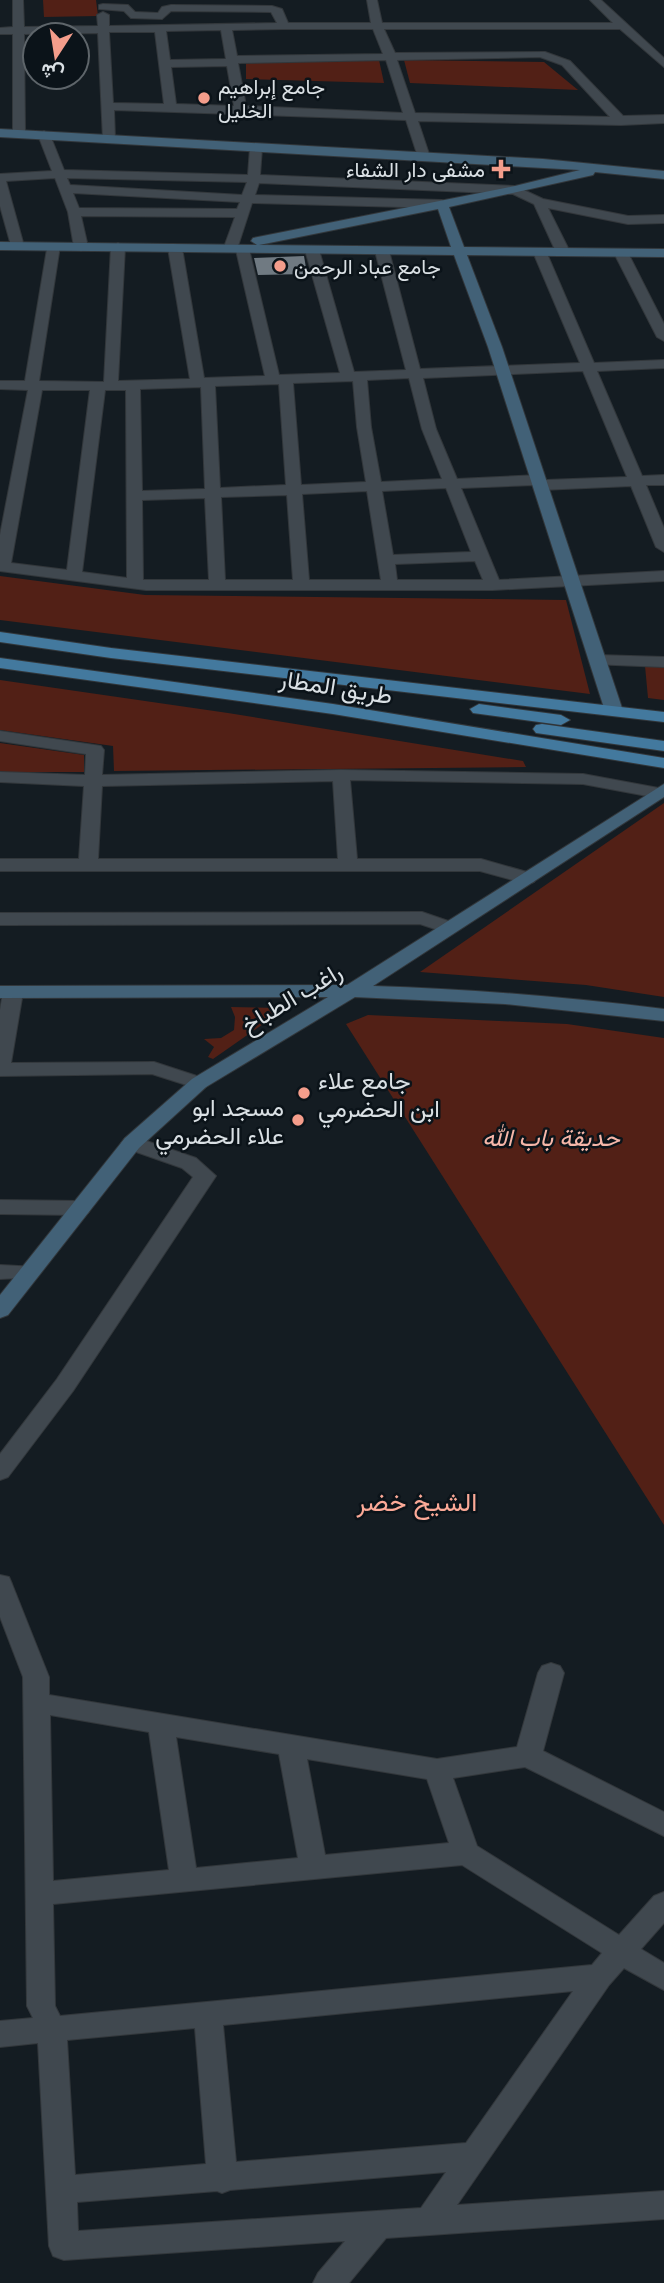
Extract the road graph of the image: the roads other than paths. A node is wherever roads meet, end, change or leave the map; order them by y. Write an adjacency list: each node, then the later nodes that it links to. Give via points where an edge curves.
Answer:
1 (18, 0): 12 (street)
2 (372, 0): 6 (street)
3 (595, 0): 7 (street)
4 (102, 4): 5 (street, via 146,16 162,16 171,8 272,9); 10 (street)
5 (284, 26): 6 (street); 9 (street)
6 (377, 26): 7 (street); 13 (street)
7 (621, 26): 16 (street)
8 (160, 27): 9 (street); 10 (street); 15 (street)
9 (226, 27): 14 (street)
10 (103, 29): 12 (street); 17 (street)
11 (0, 31): 12 (street)
12 (18, 31): 24 (street)
13 (391, 58): 14 (street); 20 (street); 22 (street, via 541,54 557,58)
14 (232, 61): 15 (street); 19 (street)
15 (164, 64): 18 (street)
16 (664, 64)
17 (106, 106): 18 (street); 26 (street)
18 (170, 106): 19 (street)
19 (240, 108): 20 (street)
20 (410, 116): 22 (street); 28 (street)
21 (664, 119): 22 (street)
22 (621, 121)
23 (0, 132): 24 (street)
24 (19, 133): 25 (street)
25 (44, 135): 26 (street); 31 (street)
26 (109, 139): 27 (street)
27 (256, 148): 28 (street); 34 (street)
28 (424, 157): 30 (street)
29 (664, 160): 30 (street)
30 (606, 169): 32 (street); 36 (street)
31 (61, 174): 33 (street); 34 (street); 35 (street)
32 (664, 175)
33 (0, 180): 44 (street)
34 (254, 180): 36 (street); 37 (street)
35 (65, 189): 37 (street); 40 (street)
36 (515, 190): 38 (street); 39 (street)
37 (246, 199): 39 (street); 41 (street)
38 (539, 202): 42 (street, via 628,220); 54 (street)
39 (442, 204): 49 (street); 52 (street)
40 (74, 212): 41 (street); 46 (street)
41 (244, 213): 49 (street)
42 (664, 219)
43 (0, 246): 44 (street)
44 (17, 246): 45 (street)
45 (53, 246): 46 (street); 66 (street)
46 (81, 247): 47 (street)
47 (118, 247): 48 (street); 68 (street)
48 (176, 248): 49 (street); 64 (street)
49 (237, 248): 50 (street); 63 (street)
50 (312, 250): 51 (street); 62 (street)
51 (382, 251): 52 (street); 61 (street)
52 (460, 251): 53 (street); 60 (street)
53 (540, 252): 54 (street); 59 (street)
54 (563, 252): 55 (street)
55 (621, 253): 56 (street); 57 (street)
56 (664, 253)
57 (664, 337)
58 (664, 364): 59 (street)
59 (588, 367): 60 (street); 70 (street)
60 (503, 370): 61 (street); 71 (street)
61 (414, 374): 62 (street); 72 (street, via 429,429)
62 (354, 376): 63 (street); 73 (street)
63 (279, 379): 64 (street); 74 (street)
64 (203, 382): 67 (street); 75 (street)
65 (0, 385): 66 (street)
66 (34, 385): 68 (street); 80 (street)
67 (134, 385): 68 (street); 76 (street)
68 (105, 386): 81 (street)
69 (664, 480): 70 (street)
70 (636, 481): 71 (street); 77 (street)
71 (540, 483): 72 (street); 83 (street)
72 (452, 484): 73 (street); 78 (street)
73 (372, 487): 74 (street); 79 (street)
74 (295, 491): 75 (street); 87 (street)
75 (214, 493): 76 (street); 86 (street)
76 (136, 496): 84 (street)
77 (664, 547)
78 (481, 556): 79 (street); 85 (street)
79 (386, 560): 88 (street)
80 (1, 566): 81 (street)
81 (74, 576): 84 (street)
82 (664, 576): 83 (street)
83 (572, 581): 85 (street); 91 (street)
84 (135, 584): 86 (street)
85 (493, 584): 88 (street)
86 (217, 585): 87 (street)
87 (301, 585): 88 (street)
88 (390, 585)
89 (0, 637): 90 (main road, طريق المطار)
90 (111, 653): 95 (main road, طريق المطار); 97 (main road)
91 (597, 660): 92 (street); 95 (street)
92 (664, 662)
93 (0, 663): 94 (main road, طريق المطار)
94 (92, 676): 99 (main road, via 333,701); 100 (main road, طريق المطار, via 333,709)
95 (614, 711): 96 (main road, طريق المطار)
96 (664, 717)
97 (664, 734)
98 (0, 736): 103 (street, via 95,750)
99 (664, 746)
100 (664, 763)
101 (341, 775): 103 (street); 104 (street, via 583,779); 107 (street)
102 (0, 777): 103 (street)
103 (93, 781): 106 (street)
104 (661, 791): 108 (street, راغب الطباخ)
105 (0, 865): 106 (street)
106 (88, 865): 107 (street)
107 (348, 865): 108 (street, via 481,865)
108 (527, 878): 110 (street, راغب الطباخ)
109 (0, 919): 110 (street, via 422,918)
110 (450, 928): 111 (street, راغب الطباخ)
111 (352, 991): 112 (street); 113 (street, via 479,997); 115 (street, راغب الطباخ)
112 (6, 992): 114 (street)
113 (664, 1015)
114 (0, 1070): 115 (street, via 154,1068)
115 (199, 1083): 116 (street, راغب الطباخ)
116 (132, 1143): 118 (street, راغب الطباخ); 122 (street, via 189,1163 205,1176 65,1385)
117 (0, 1207): 118 (street)
118 (80, 1208): 120 (street, راغب الطباخ)
119 (0, 1272): 120 (street)
120 (29, 1272): 121 (street, راغب الطباخ)
121 (0, 1310)
122 (0, 1471)
123 (0, 1584): 125 (street, via 36,1677)
124 (551, 1673): 128 (street)
125 (37, 1703): 126 (street); 134 (street)
126 (161, 1724): 127 (street); 133 (street)
127 (291, 1745): 129 (street); 132 (street)
128 (528, 1756): 129 (street); 130 (street)
129 (437, 1770): 131 (street)
130 (664, 1825)
131 (466, 1853): 132 (street); 136 (street)
132 (314, 1868): 133 (street)
133 (184, 1881): 134 (street)
134 (40, 1894): 140 (street, via 41,2006)
135 (664, 1904): 136 (street)
136 (620, 1949): 137 (street); 138 (street)
137 (599, 1976): 139 (street); 142 (street)
138 (664, 1978)
139 (208, 2015): 140 (street); 143 (street)
140 (52, 2029): 141 (street); 144 (street)
141 (0, 2034)
142 (474, 2156): 143 (street); 146 (street)
143 (222, 2179): 144 (street)
144 (61, 2190): 147 (street, via 64,2246)
145 (663, 2212): 146 (street)
146 (429, 2221): 147 (street)
147 (376, 2227): 148 (street)
148 (329, 2283)

